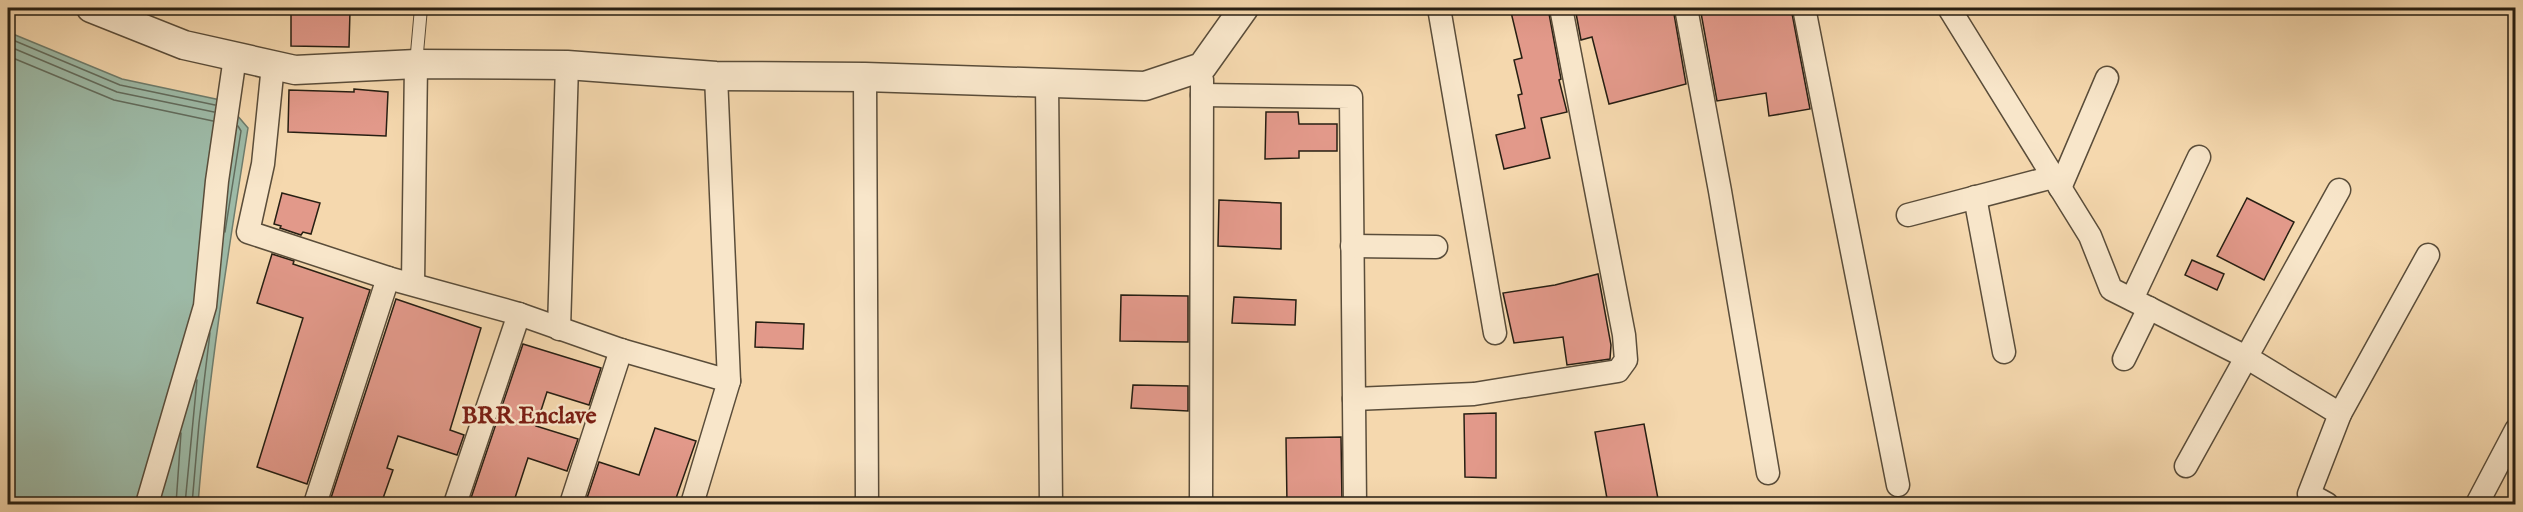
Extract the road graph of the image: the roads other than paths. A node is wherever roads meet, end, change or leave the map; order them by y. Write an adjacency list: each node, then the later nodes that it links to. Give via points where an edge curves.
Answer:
1 (91, 8): 9 (street, via 184,45)
2 (421, 8): 10 (lane)
3 (1244, 8): 13 (street)
4 (1439, 8): 32 (street)
5 (1561, 8): 38 (street, via 1626,360 1618,371 1474,394)
6 (1686, 8): 42 (street)
7 (1804, 8): 43 (street)
8 (1949, 8): 20 (street)
9 (236, 57): 11 (street); 44 (street, via 217,181 205,306)
10 (416, 64): 11 (street, via 295,70); 12 (street); 28 (street)
11 (273, 65): 27 (street, via 263,164 248,232)
12 (567, 65): 14 (street); 31 (street)
13 (1202, 67): 17 (street, via 1145,86); 18 (street)
14 (716, 76): 15 (street); 37 (street)
15 (865, 77): 17 (street); 49 (street)
16 (2107, 78): 20 (street)
17 (1047, 81): 50 (street)
18 (1202, 95): 24 (street, via 1351,97); 51 (street)
19 (2199, 157): 29 (street)
20 (2057, 183): 22 (street); 29 (street, via 2090,236 2111,289)
21 (2339, 190): 35 (street)
22 (1975, 197): 23 (street); 34 (street)
23 (1908, 215)
24 (1352, 246): 25 (street); 38 (street)
25 (1436, 247)
26 (2428, 255): 39 (street)
27 (388, 278): 28 (street); 45 (street)
28 (412, 283): 30 (street)
29 (2140, 304): 35 (street); 36 (street)
30 (519, 314): 31 (street); 46 (street)
31 (559, 329): 33 (street)
32 (1495, 333)
33 (621, 350): 37 (street); 47 (street)
34 (2004, 352)
35 (2246, 357): 39 (street); 41 (street)
36 (2124, 359)
37 (729, 381): 48 (street)
38 (1354, 399): 52 (street)
39 (2340, 414): 53 (street, via 2309,494)
40 (2516, 430): 54 (street)
41 (2186, 466)
42 (1768, 473)
43 (1898, 485)
44 (147, 504)
45 (315, 504)
46 (455, 504)
47 (571, 504)
48 (692, 504)
49 (867, 504)
50 (1051, 504)
51 (1201, 504)
52 (1355, 504)
53 (2327, 504)
54 (2477, 504)

